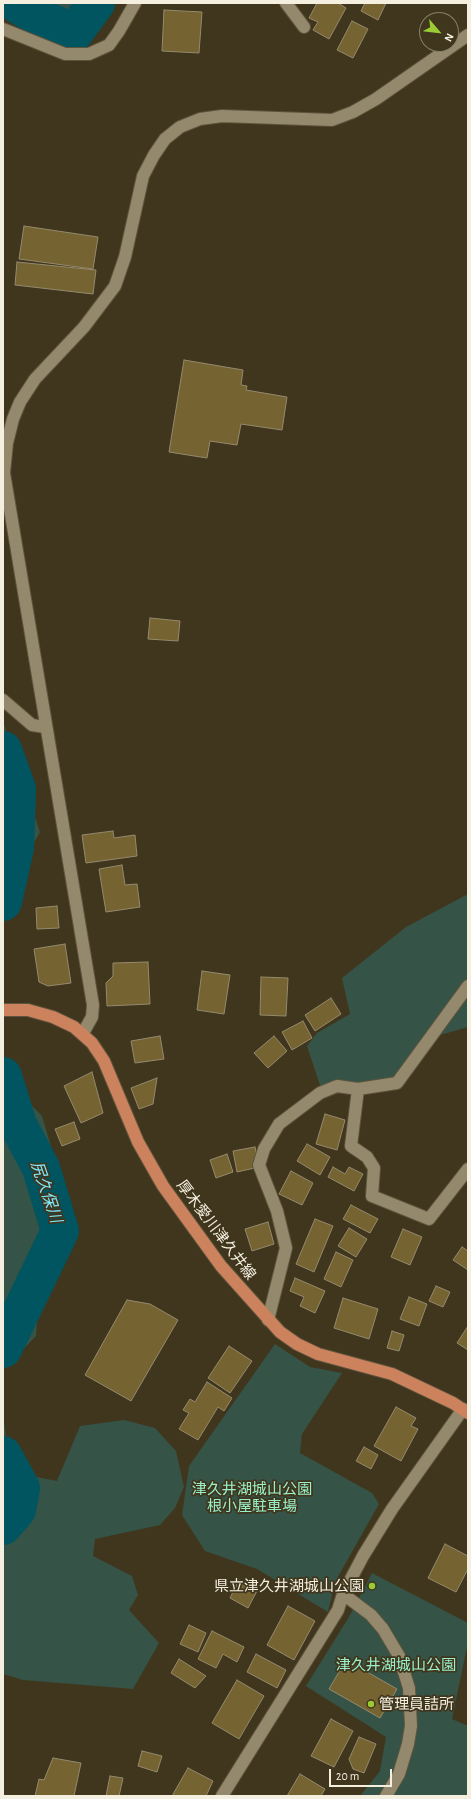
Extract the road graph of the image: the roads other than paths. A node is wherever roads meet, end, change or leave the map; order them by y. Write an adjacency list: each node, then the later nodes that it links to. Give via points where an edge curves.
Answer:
1 (135, 3): 4 (street, via 109,45 89,54 65,54)
2 (286, 3): 3 (street)
3 (304, 27)
4 (3, 29)
5 (468, 35): 7 (street, via 353,112 332,120 222,116 200,119 180,127 165,139 154,155 144,176 125,257 115,286 84,327 35,379 20,402 7,443 4,473)
6 (3, 700): 7 (street, via 32,725)
7 (45, 727): 10 (street, via 93,1005 92,1017)
8 (468, 986): 11 (street, via 397,1083)
9 (3, 1010): 10 (main road, 厚木愛川津久井線, via 39,1012 65,1022)
10 (83, 1033): 13 (main road, 厚木愛川津久井線, via 104,1061 138,1142 163,1186 217,1261)
11 (358, 1089): 12 (street, via 351,1146 367,1157 374,1168 372,1196 429,1220); 13 (street, via 337,1086 320,1093 279,1124 264,1149 259,1165 277,1211 286,1248)
12 (468, 1169)
13 (268, 1320): 14 (main road, 厚木愛川津久井線, via 288,1338 307,1349 392,1374)
14 (466, 1411): 15 (street, via 392,1509 362,1556)
15 (347, 1597): 16 (street); 17 (street, via 372,1615 383,1628 399,1656 409,1688 411,1712 408,1744 399,1774)
16 (222, 1796)
17 (386, 1796)

